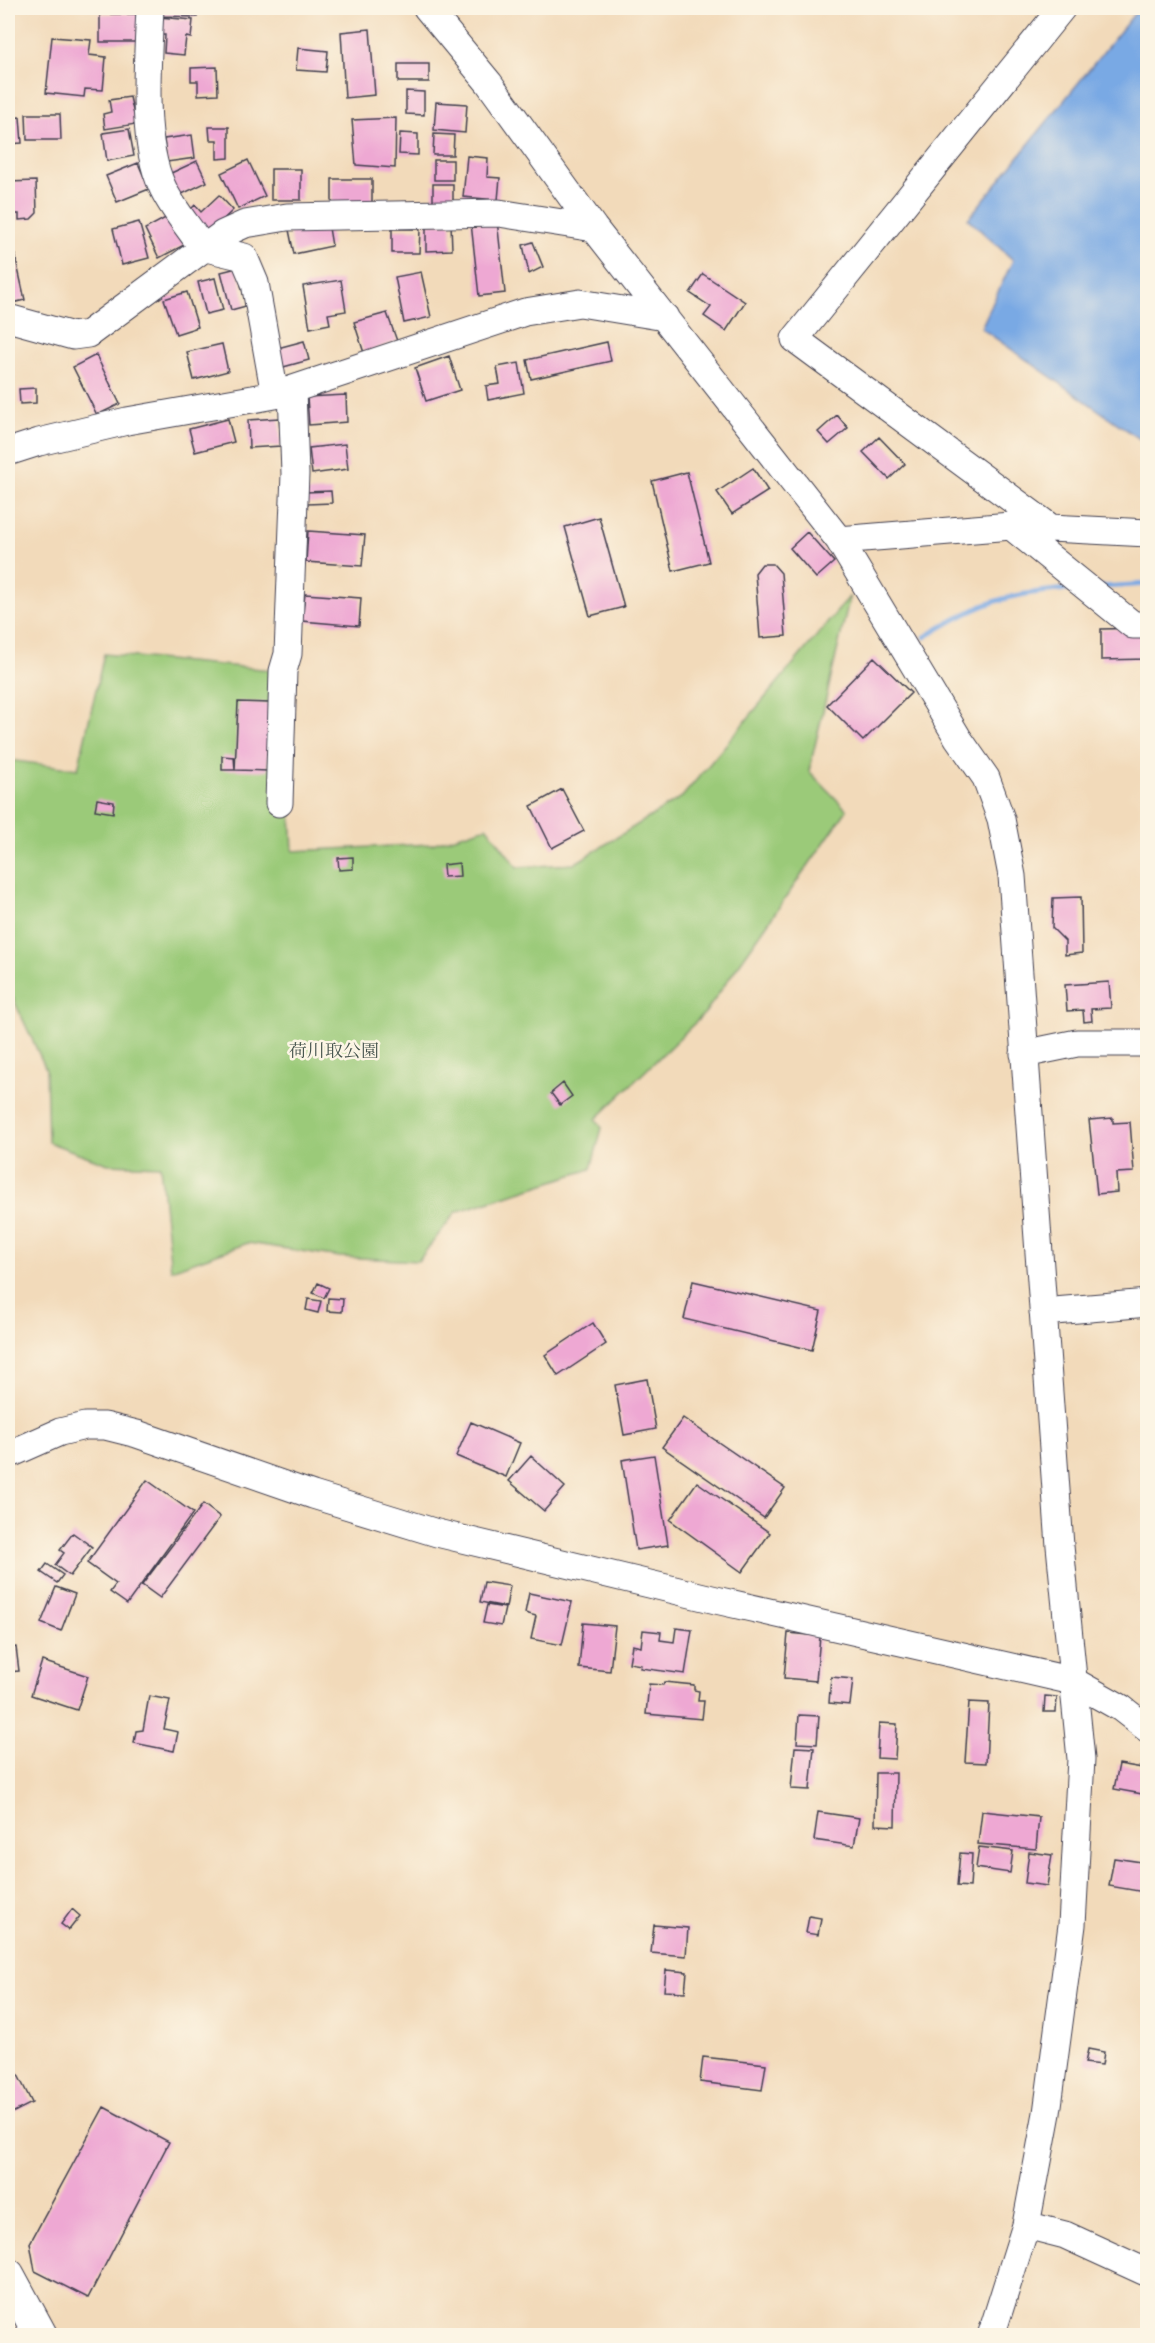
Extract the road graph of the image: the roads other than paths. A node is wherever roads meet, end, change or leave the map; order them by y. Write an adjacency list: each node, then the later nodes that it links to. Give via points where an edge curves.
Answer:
1 (150, 8): 5 (street, via 147,80 154,163 162,186)
2 (427, 8): 4 (street, via 489,83)
3 (1062, 8): 12 (street, via 795,339)
4 (594, 228): 5 (street, via 499,213 287,217 245,224); 6 (street)
5 (202, 247): 7 (street, via 88,334 73,336); 8 (street, via 244,257 255,283)
6 (665, 317): 8 (street, via 580,303 551,306); 11 (street)
7 (8, 318)
8 (284, 392): 9 (street, via 126,421); 14 (street, via 295,474)
9 (8, 452)
10 (1148, 533): 12 (street)
11 (839, 540): 12 (street, via 1011,526); 16 (street, via 986,778 1001,819 1012,876)
12 (1048, 541): 13 (street, via 1112,609 1133,625)
13 (1148, 625)
14 (279, 803)
15 (1148, 1043): 16 (street, via 1077,1043)
16 (1024, 1054): 18 (street)
17 (1148, 1303): 18 (street)
18 (1043, 1312): 20 (street)
19 (8, 1455): 20 (street, via 60,1432 105,1426 437,1533)
20 (1073, 1681): 21 (street, via 1121,1708); 22 (street, via 1081,1759 1072,1925 1047,2113)
21 (1148, 1729)
22 (1026, 2225): 23 (street, via 1065,2235); 26 (street)
23 (1148, 2273)
24 (8, 2275): 25 (main road)
25 (41, 2336)
26 (991, 2336)

